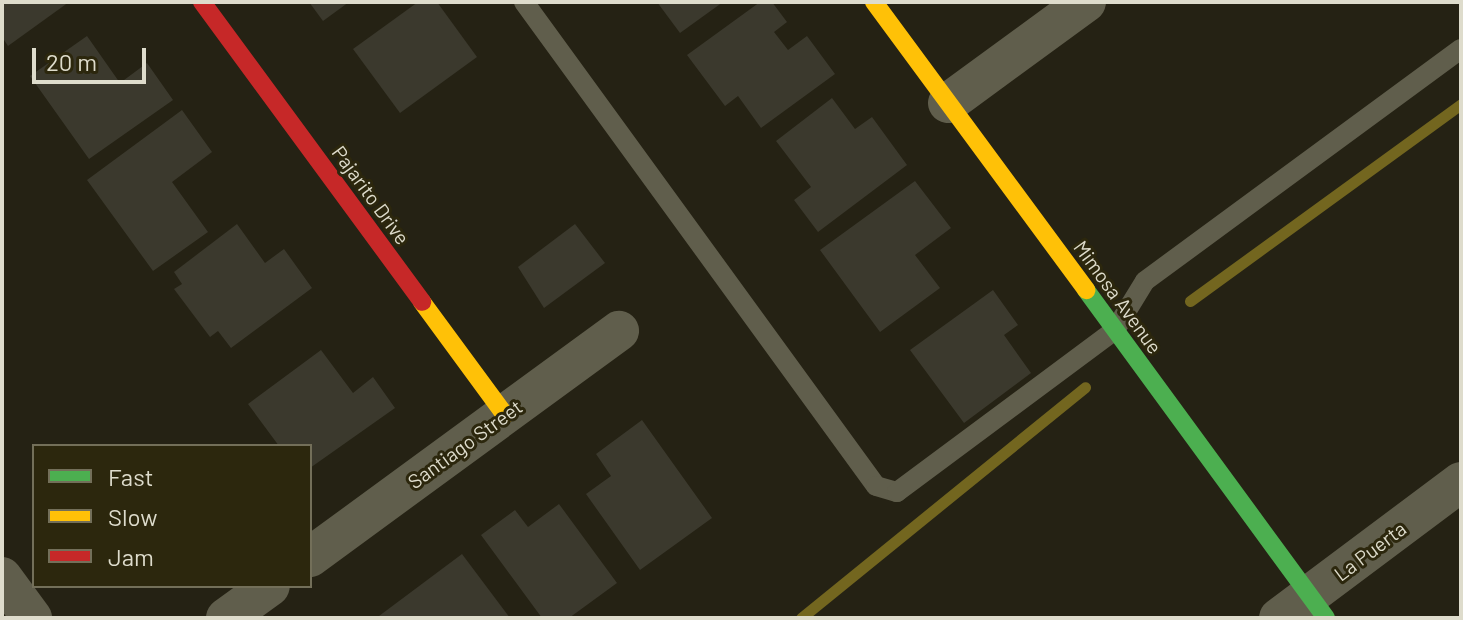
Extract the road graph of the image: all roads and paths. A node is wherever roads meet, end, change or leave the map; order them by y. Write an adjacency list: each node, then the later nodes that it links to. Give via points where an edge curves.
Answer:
1 (202, 2): 9 (street, Pajarito Drive)
2 (524, 2): 7 (lane, via 876,486 897,492)
3 (874, 2): 6 (street, Mimosa Avenue)
4 (1086, 2): 6 (street)
5 (1461, 49): 7 (lane, via 1145,281)
6 (948, 103): 7 (street, Mimosa Avenue)
7 (1115, 330): 14 (street, Mimosa Avenue)
8 (619, 331): 9 (street, Santiago Street)
9 (505, 415): 11 (street, Santiago Street)
10 (1461, 482): 14 (street, La Puerta)
11 (312, 556)
12 (2, 577): 15 (street)
13 (267, 588): 16 (street)
14 (1305, 611)
15 (32, 618)
16 (226, 618)

